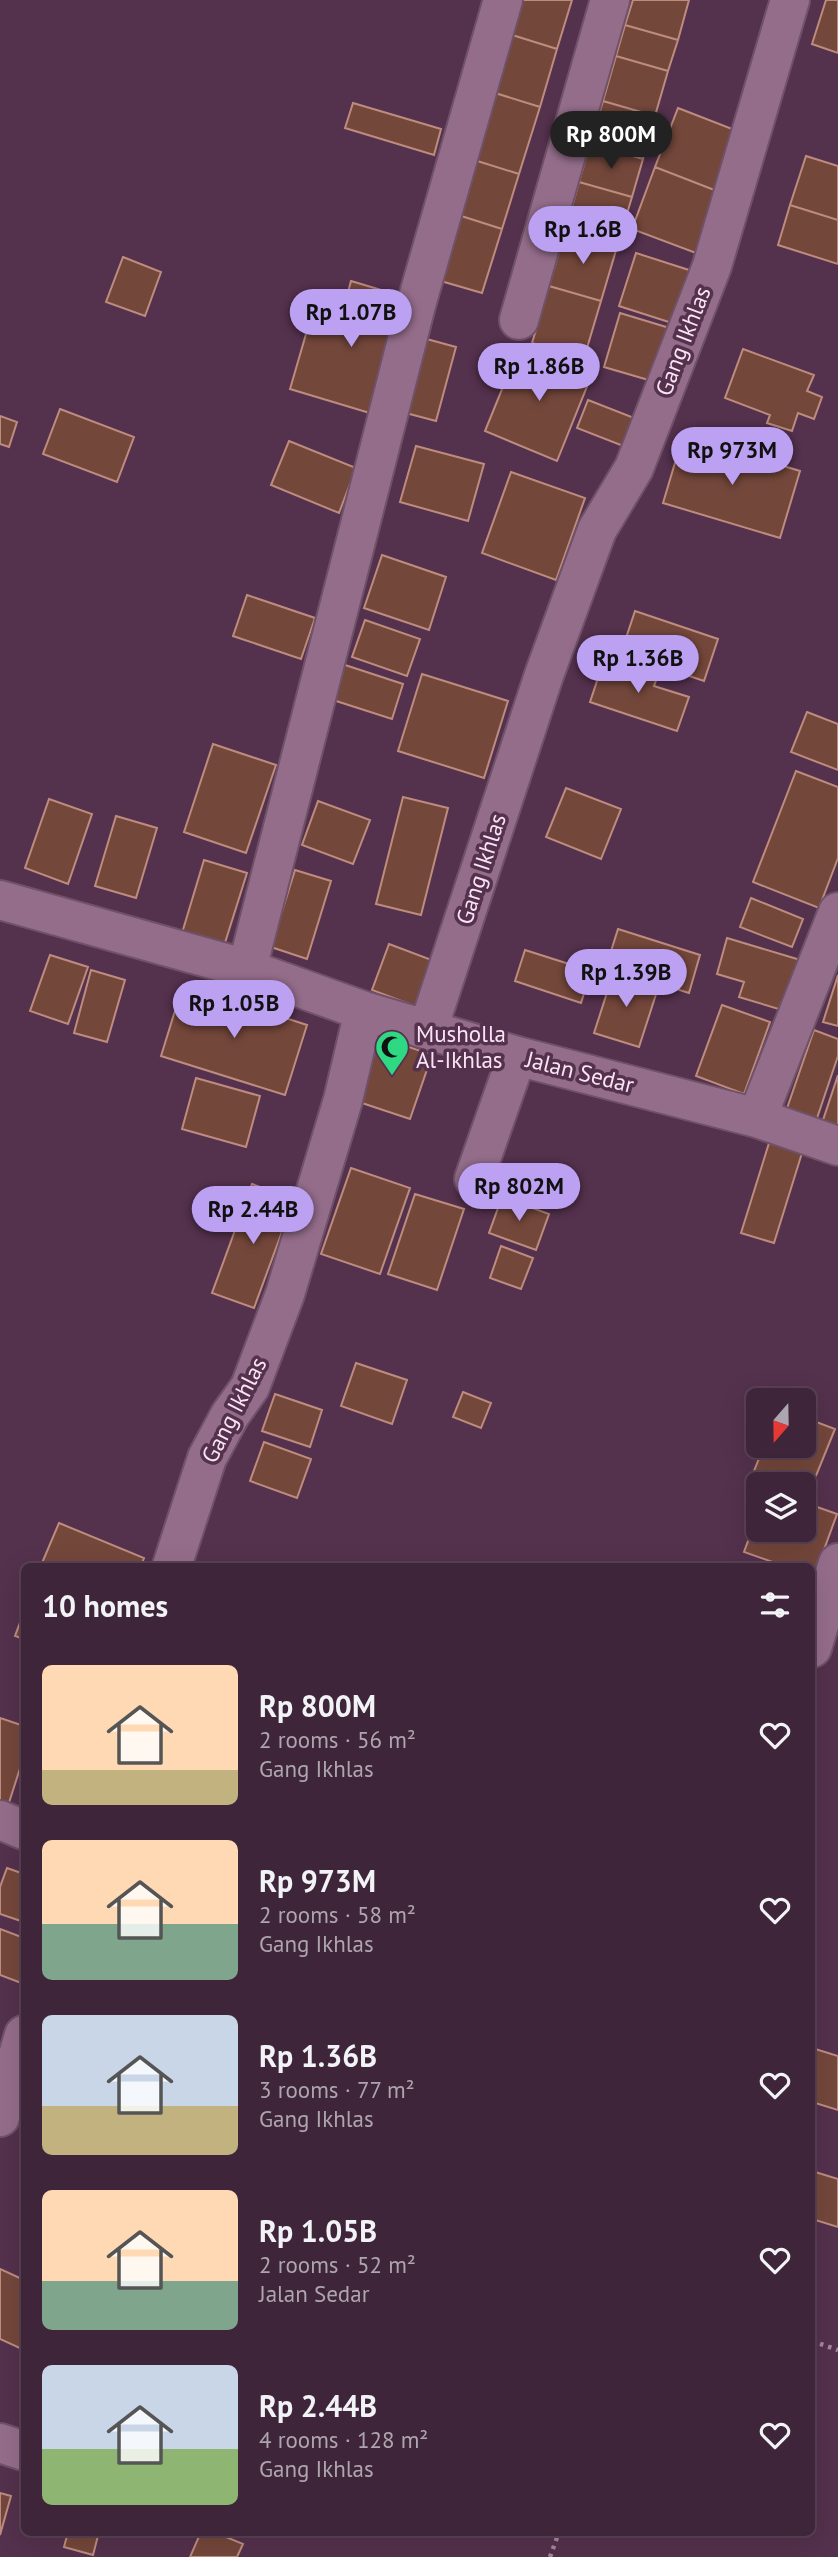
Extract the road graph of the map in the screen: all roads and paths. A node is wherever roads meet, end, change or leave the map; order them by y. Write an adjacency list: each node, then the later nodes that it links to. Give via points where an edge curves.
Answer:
1 (503, 0): 7 (street, via 416,304)
2 (610, 0): 4 (street)
3 (790, 0): 9 (street, Gang Ikhlas, via 712,267 634,468 597,530 544,675)
4 (519, 320)
5 (0, 900): 7 (street, Jalan Sedar)
6 (838, 912): 11 (street)
7 (247, 969): 8 (street, Jalan Sedar)
8 (364, 1011): 9 (street, Jalan Sedar); 14 (street, Gang Ikhlas, via 343,1100 285,1294 250,1387 207,1458)
9 (428, 1030): 10 (street, Jalan Sedar)
10 (517, 1056): 11 (street, Jalan Sedar); 13 (street)
11 (757, 1118): 12 (street, Jalan Sedar)
12 (838, 1146)
13 (474, 1179)
14 (173, 1563)
15 (838, 1563): 16 (street)
16 (815, 1638)
17 (0, 1820): 18 (street)
18 (21, 1829)
19 (21, 2045): 20 (street)
20 (0, 2117)
21 (815, 2343): 22 (path)
22 (838, 2350)
23 (0, 2443): 24 (street)
24 (21, 2450)
25 (558, 2536): 26 (path)
26 (550, 2557)

